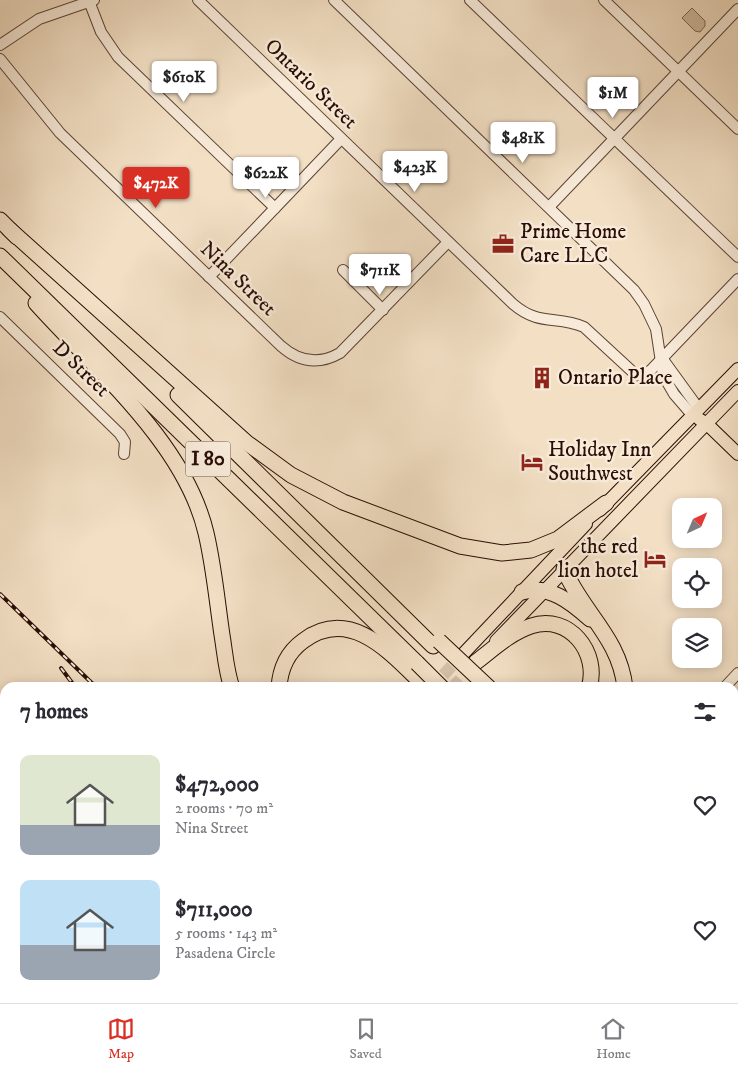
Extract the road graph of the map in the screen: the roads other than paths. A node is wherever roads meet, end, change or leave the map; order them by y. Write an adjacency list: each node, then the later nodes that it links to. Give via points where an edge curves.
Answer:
1 (198, 0): 14 (street, Ontario Street)
2 (334, 0): 15 (street)
3 (470, 0): 13 (street)
4 (604, 0): 11 (street)
5 (735, 0): 7 (street)
6 (92, 1): 9 (street, via 39,19); 16 (street, via 101,32 118,56)
7 (738, 3)
8 (738, 9): 11 (street)
9 (0, 45)
10 (0, 59): 23 (street, Nina Street, via 60,133)
11 (678, 72): 12 (street); 13 (street)
12 (738, 129)
13 (614, 138): 15 (street); 20 (street)
14 (341, 139): 16 (street); 18 (street, Ontario Street)
15 (549, 207): 27 (street, via 640,297 656,329)
16 (275, 208): 23 (street)
17 (5, 225): 34 (highway, via 247,443 291,475 343,502 460,546 502,553 531,550 558,539); 39 (highway, I 80, via 303,518)
18 (448, 242): 25 (street); 27 (street, Ontario Street, via 526,315 584,327 638,376)
19 (0, 256): 41 (highway, I 80)
20 (738, 257)
21 (0, 263): 42 (highway, via 151,428 184,477 206,533)
22 (343, 270): 25 (street)
23 (209, 277): 25 (street, Nina Street, via 289,353 301,359 315,361 340,354)
24 (738, 278): 27 (street)
25 (383, 310)
26 (0, 317): 32 (street, D Street, via 120,434 125,442)
27 (662, 358): 30 (street)
28 (738, 369): 30 (main road)
29 (738, 391): 31 (main road)
30 (696, 412): 31 (main road); 34 (main road)
31 (706, 424): 33 (main road); 35 (main road)
32 (124, 454)
33 (738, 454)
34 (606, 503): 37 (main road)
35 (564, 569): 36 (main road); 38 (highway)
36 (544, 590): 37 (highway); 38 (highway, via 567,601); 40 (main road)
37 (522, 592): 40 (main road)
38 (604, 632): 49 (highway, via 618,657)
39 (436, 643): 46 (highway, I 80); 47 (highway, bridge)
40 (472, 660): 48 (highway, via 523,629 534,625 554,625 571,632 586,648 592,668)
41 (413, 667): 43 (highway, via 367,636 353,630 333,629 312,635 293,650 283,668); 44 (highway); 45 (highway, I 80, bridge)
42 (231, 682)
43 (280, 682)
44 (423, 682)
45 (434, 682)
46 (469, 682)
47 (482, 682)
48 (589, 682)
49 (624, 682)

